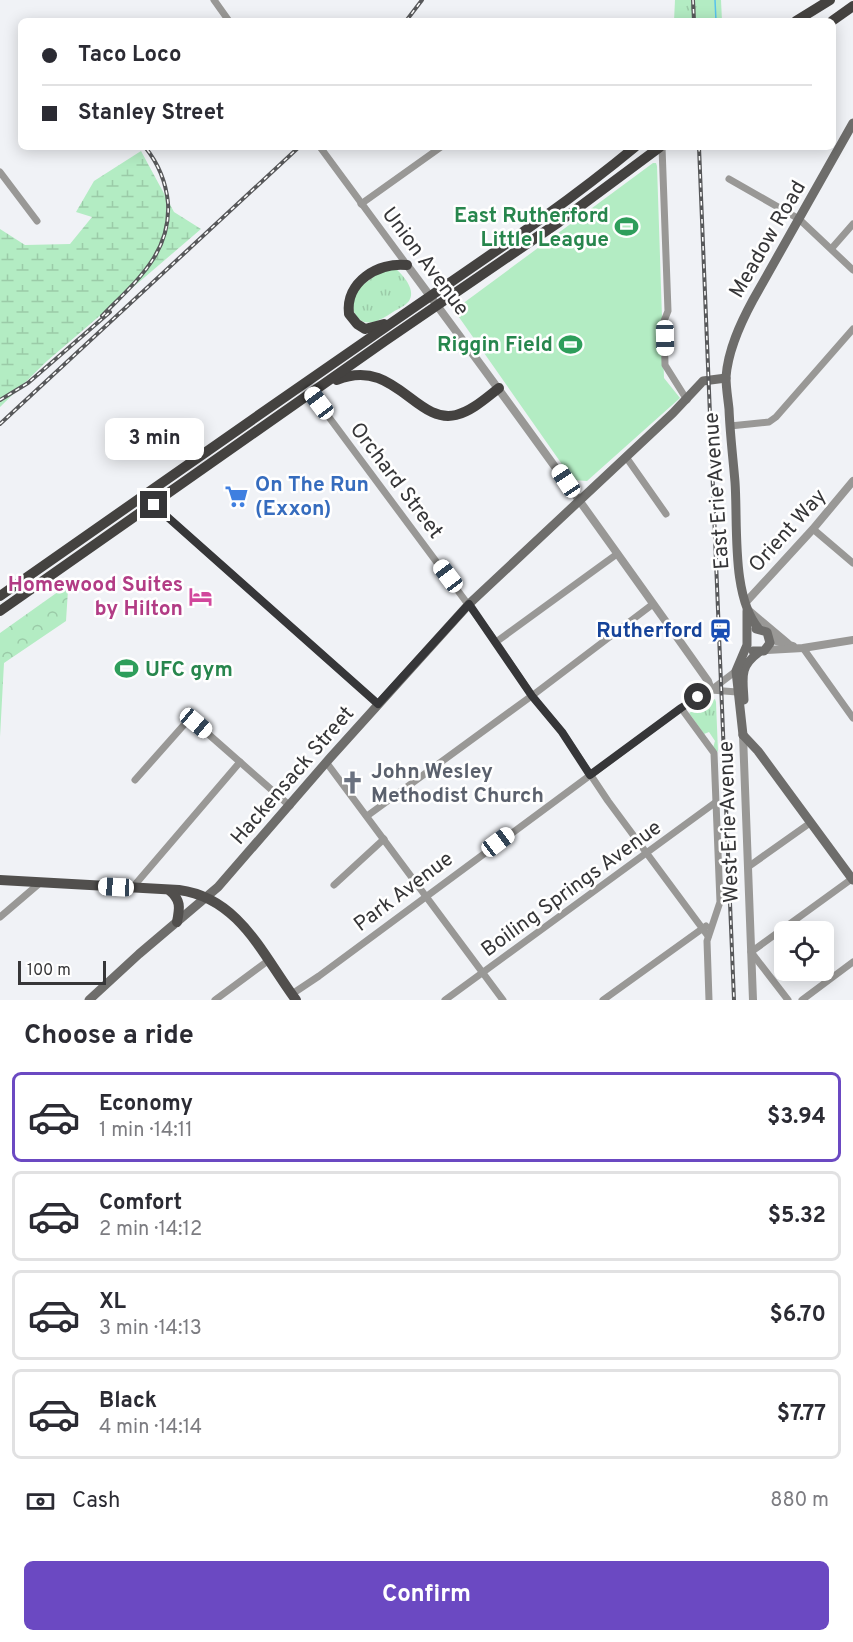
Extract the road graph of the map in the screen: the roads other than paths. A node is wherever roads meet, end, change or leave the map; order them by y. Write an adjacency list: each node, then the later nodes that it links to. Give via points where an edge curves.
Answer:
1 (214, 0): 5 (street)
2 (830, 0): 6 (highway)
3 (853, 6): 4 (highway)
4 (848, 13)
5 (227, 18)
6 (801, 18)
7 (853, 123): 16 (main road, Meadow Road)
8 (322, 150): 15 (street, Union Avenue)
9 (437, 150): 15 (street)
10 (631, 150): 22 (highway)
11 (657, 150): 22 (highway, via 559,222)
12 (661, 150): 29 (street, via 668,311 664,321 665,365)
13 (0, 172): 17 (street)
14 (729, 179): 16 (street)
15 (361, 204): 20 (street, Union Avenue)
16 (799, 219): 19 (street); 25 (main road, Meadow Road, via 741,323)
17 (37, 221)
18 (853, 224): 19 (street)
19 (832, 248): 21 (street)
20 (407, 265): 22 (street, Union Avenue); 23 (highway, via 379,268 353,287 349,297 349,314 365,329)
21 (853, 270)
22 (433, 301): 23 (highway); 26 (highway); 27 (street, Union Avenue)
23 (398, 318): 39 (highway)
24 (853, 329): 30 (street, via 776,417 769,422)
25 (726, 378): 29 (main road, Hackensack Street, via 703,381); 30 (main road, East Erie Avenue)
26 (323, 386): 27 (highway, via 347,376 371,374 438,414 454,415); 28 (highway)
27 (499, 388): 33 (street, Union Avenue)
28 (311, 393): 34 (highway); 40 (street, Orchard Street)
29 (687, 400): 31 (main road, Hackensack Street)
30 (730, 426): 42 (main road, East Erie Avenue, via 738,567)
31 (626, 457): 33 (main road, Hackensack Street); 35 (street)
32 (853, 481): 36 (street, Orient Way)
33 (578, 501): 37 (street, Union Avenue); 40 (main road, Hackensack Street)
34 (154, 505): 43 (highway); 55 (street)
35 (666, 514)
36 (813, 529): 38 (street); 42 (street, Orient Way)
37 (617, 554): 41 (street, Union Avenue); 48 (street)
38 (853, 563)
39 (0, 596)
40 (469, 604): 48 (street, Orchard Street); 55 (main road, Hackensack Street)
41 (653, 604): 52 (street, Union Avenue); 54 (street)
42 (748, 606): 44 (main road, East Erie Avenue); 46 (main road, East Erie Avenue); 49 (street, via 780,638)
43 (0, 612)
44 (759, 629): 45 (main road); 46 (main road, via 753,630)
45 (770, 637): 49 (street); 50 (main road)
46 (748, 640): 50 (main road, via 753,651); 51 (main road, West Erie Avenue)
47 (853, 640): 49 (street)
48 (496, 642): 54 (street, Orchard Street)
49 (799, 647): 50 (street); 57 (street)
50 (763, 651): 51 (main road)
51 (740, 670): 52 (street, Park Avenue); 53 (main road, West Erie Avenue); 58 (main road)
52 (711, 690): 53 (street); 56 (street, Park Avenue)
53 (737, 692): 58 (main road, West Erie Avenue)
54 (532, 696): 61 (street, Orchard Street); 65 (street)
55 (378, 704): 60 (main road, Hackensack Street)
56 (681, 708): 61 (street, Park Avenue); 63 (street, via 714,753)
57 (853, 718)
58 (743, 735): 66 (main road); 69 (street, West Erie Avenue)
59 (240, 762): 62 (street, via 190,718); 64 (street); 74 (street)
60 (326, 762): 64 (main road, Hackensack Street); 65 (street)
61 (590, 775): 68 (street, Orchard Street); 77 (street, Park Avenue)
62 (135, 780)
63 (716, 802): 68 (street, Boiling Springs Avenue); 78 (street, via 720,902)
64 (290, 806): 76 (main road, Hackensack Street)
65 (367, 816): 67 (street)
66 (810, 823): 69 (street); 70 (main road)
67 (384, 839): 73 (street); 77 (street)
68 (647, 853): 81 (street, Orchard Street); 86 (street, Boiling Springs Avenue)
69 (748, 867): 83 (street, West Erie Avenue)
70 (853, 879): 83 (street)
71 (0, 880): 72 (main road)
72 (41, 882): 74 (main road); 79 (street)
73 (334, 885)
74 (132, 888): 75 (main road)
75 (169, 890): 76 (main road); 80 (main road, via 180,905)
76 (206, 896): 80 (main road, Hackensack Street); 84 (main road, via 239,920)
77 (426, 896): 86 (street); 87 (street, Park Avenue)
78 (717, 915): 81 (street); 82 (street)
79 (0, 917)
80 (177, 922): 88 (main road, Hackensack Street)
81 (702, 929): 82 (street, Orchard Street); 92 (street)
82 (708, 936): 93 (street)
83 (751, 952): 94 (street, West Erie Avenue); 95 (street)
84 (268, 960): 87 (main road); 89 (street)
85 (853, 962): 96 (street)
86 (482, 973): 90 (street, Boiling Springs Avenue); 91 (street)
87 (294, 997)
88 (89, 1000)
89 (215, 1000)
90 (445, 1000)
91 (503, 1000)
92 (603, 1000)
93 (709, 1000)
94 (753, 1000)
95 (788, 1000)
96 (802, 1000)

